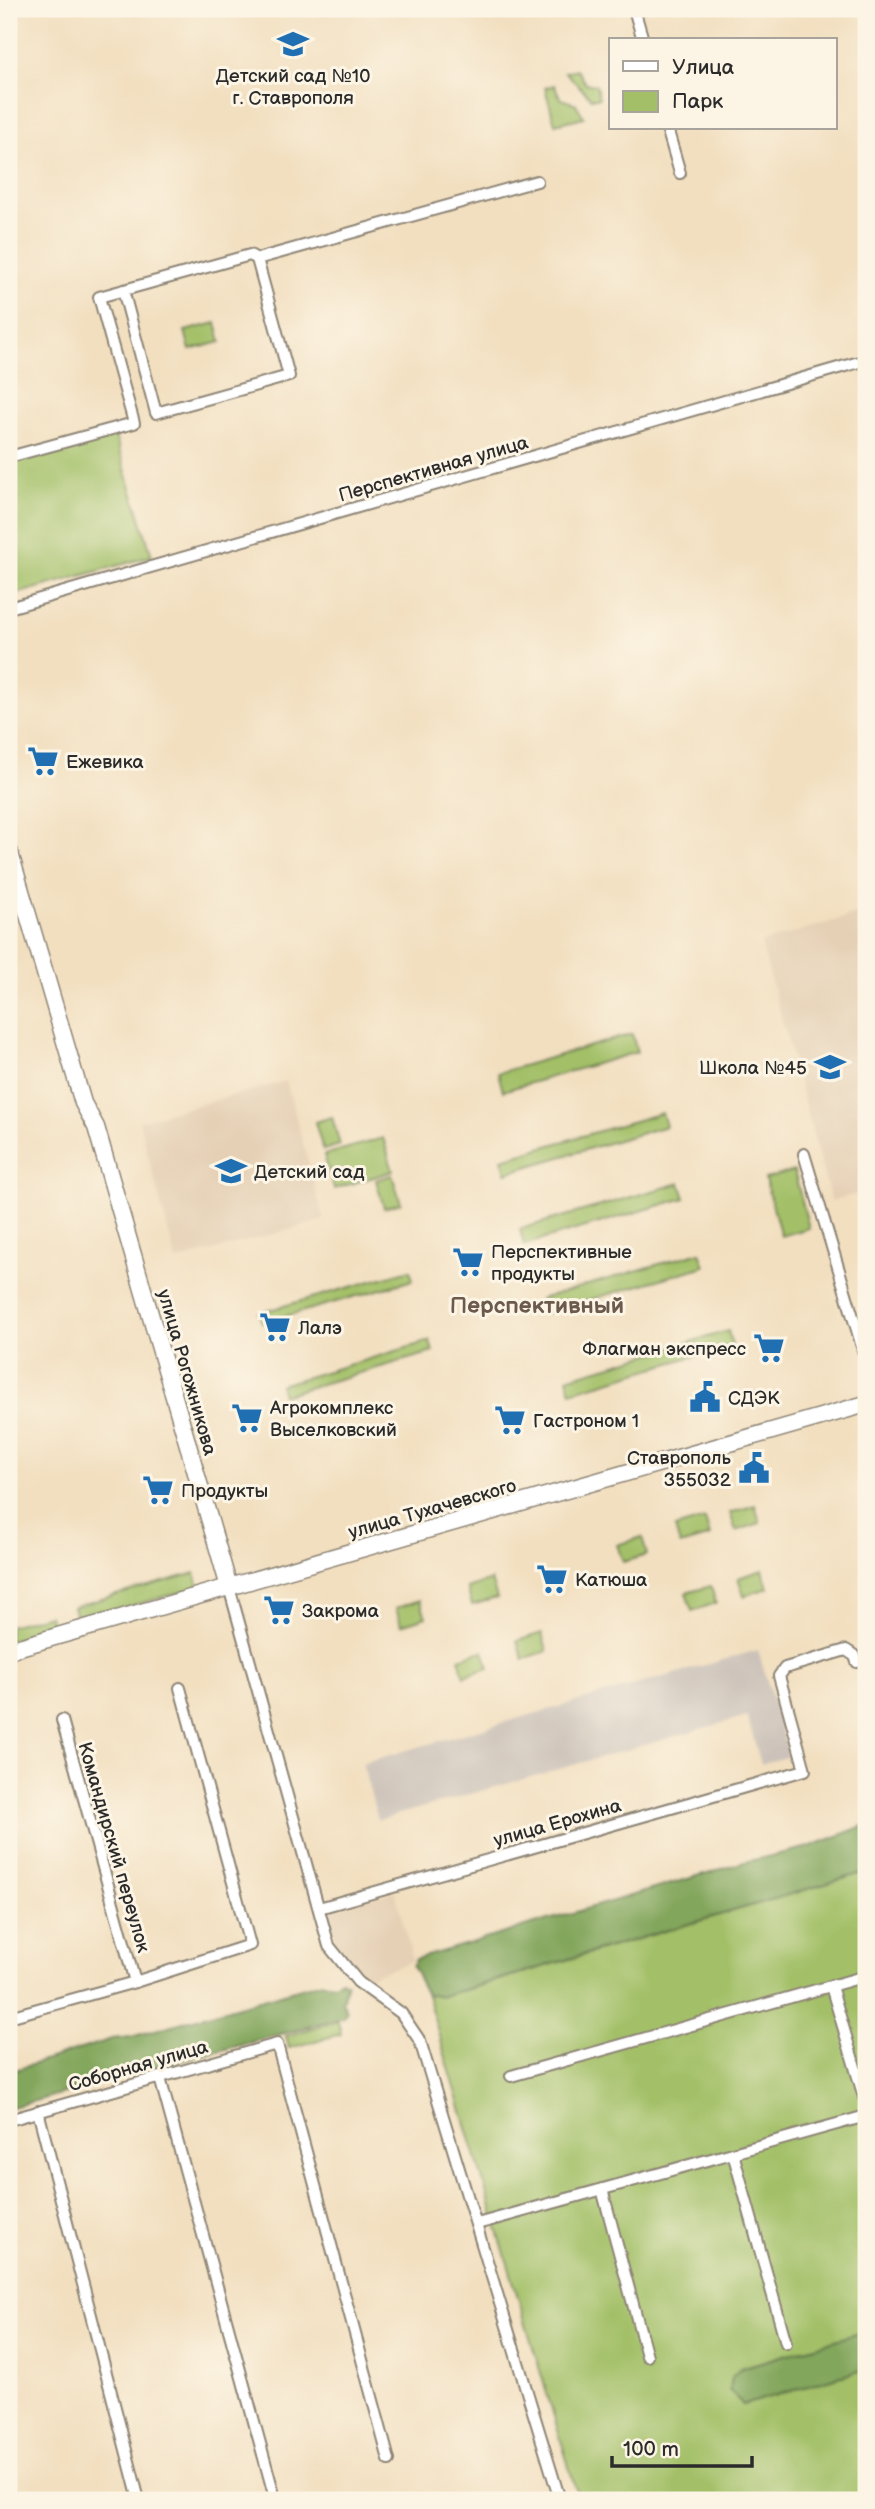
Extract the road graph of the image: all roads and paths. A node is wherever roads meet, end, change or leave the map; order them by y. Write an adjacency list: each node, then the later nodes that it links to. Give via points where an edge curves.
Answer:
1 (634, 9): 2 (street)
2 (642, 38)
3 (668, 130): 4 (street)
4 (680, 173)
5 (537, 181): 6 (street)
6 (257, 259): 7 (street, via 250,255); 7 (street, via 289,376 156,413)
7 (123, 290): 9 (street, via 99,297 134,423)
8 (866, 360): 10 (street, Перспективная улица)
9 (9, 457)
10 (9, 608)
11 (9, 850): 12 (main road, улица Рогожникова)
12 (13, 885): 16 (main road, улица Рогожникова, via 82,1103 96,1127)
13 (804, 1154): 14 (street)
14 (866, 1360)
15 (866, 1404): 16 (main road, улица Тухачевского)
16 (229, 1587): 17 (main road, улица Тухачевского); 21 (street, улица Рогожникова)
17 (9, 1650)
18 (858, 1662): 21 (street, улица Ерохина, via 846,1650 786,1668 779,1676 806,1770)
19 (180, 1688): 23 (street, Командирский переулок, via 250,1945)
20 (62, 1720): 23 (street, Командирский переулок)
21 (319, 1908): 34 (street, улица Рогожникова, via 329,1946 358,1982 401,2013 420,2041)
22 (866, 1976): 24 (street)
23 (135, 1982): 25 (street, Командирский переулок)
24 (831, 1986): 26 (street); 28 (street)
25 (9, 2017)
26 (511, 2076)
27 (160, 2078): 29 (street, Соборная улица); 37 (street, Соборная улица, via 277,2044); 38 (street)
28 (866, 2104)
29 (38, 2111): 31 (street, Соборная улица); 39 (street)
30 (866, 2116): 32 (street)
31 (9, 2120)
32 (733, 2153): 33 (street); 35 (street)
33 (603, 2189): 34 (street); 36 (street)
34 (477, 2224): 40 (street, улица Рогожникова)
35 (786, 2343)
36 (647, 2356)
37 (389, 2460)
38 (273, 2491)
39 (139, 2500)
40 (560, 2500)

